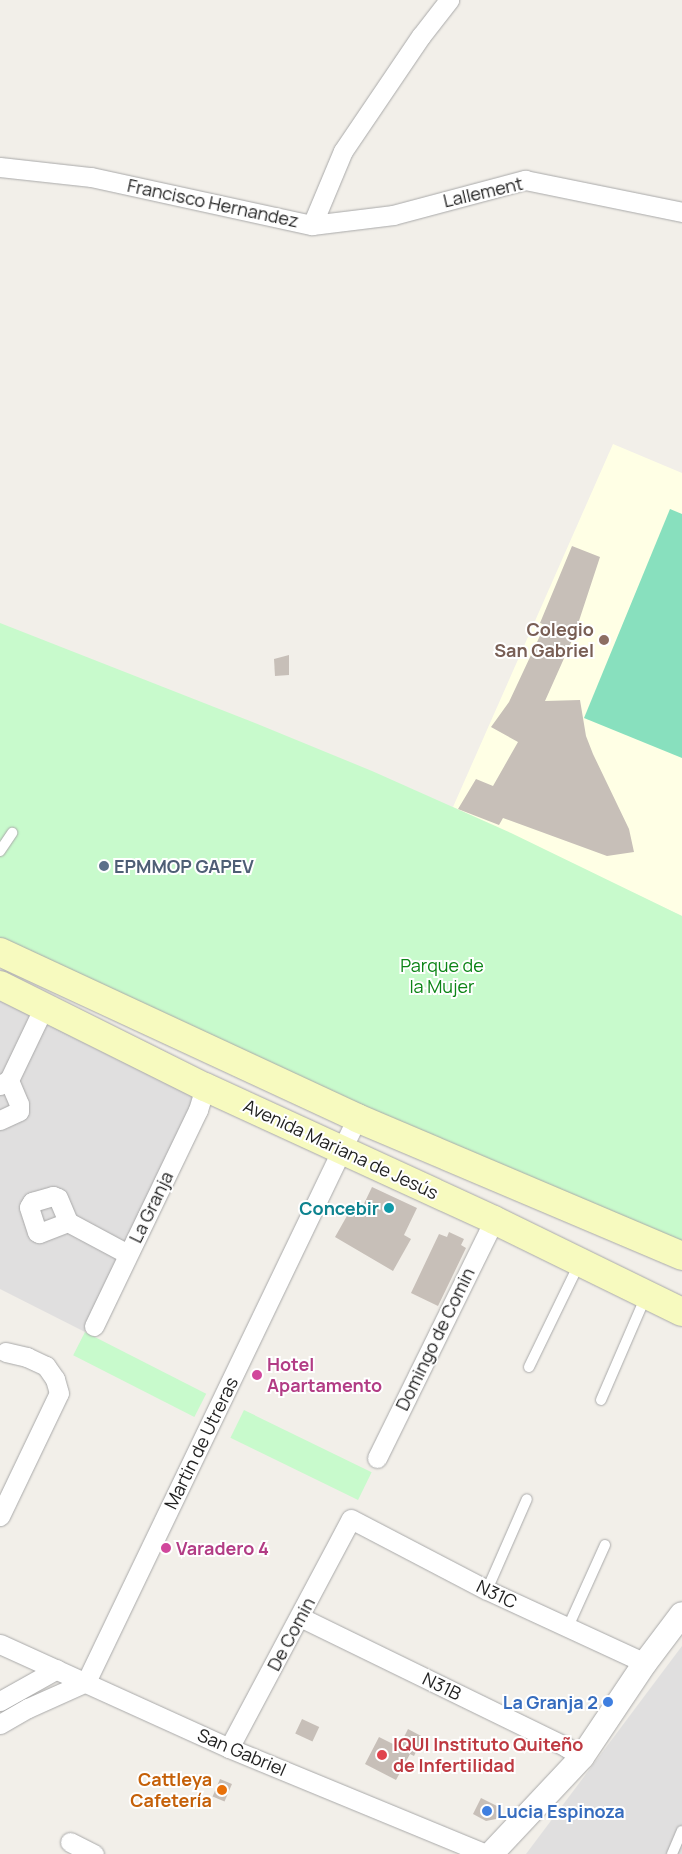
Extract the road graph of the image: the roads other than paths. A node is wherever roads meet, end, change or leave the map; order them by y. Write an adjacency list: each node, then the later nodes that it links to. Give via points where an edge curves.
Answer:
1 (449, 0): 4 (street, Francisco Hernandez, via 343,151)
2 (0, 167): 4 (street, Francisco Hernandez, via 91,177)
3 (682, 212): 4 (street, Lallement, via 525,180 393,215)
4 (312, 225)
5 (12, 832): 6 (lane)
6 (0, 851)
7 (0, 952): 8 (main road, Avenida Mariana de Jesús)
8 (42, 973): 10 (main road); 13 (main road, Avenida Mariana de Jesús)
9 (0, 985): 10 (main road, Avenida Mariana de Jesús)
10 (37, 1003): 11 (street); 12 (main road, Avenida Mariana de Jesús)
11 (5, 1082): 14 (street, via 19,1104 19,1110)
12 (206, 1087): 15 (main road, Avenida Mariana de Jesús); 18 (street, La Granja)
13 (357, 1118): 15 (street, Martin de Utreras); 19 (main road, Avenida Mariana de Jesús)
14 (0, 1120)
15 (342, 1150): 16 (main road, Avenida Mariana de Jesús); 39 (street, Martin de Utreras)
16 (494, 1220): 20 (main road, Avenida Mariana de Jesús); 27 (street, Domingo de Comin)
17 (68, 1222): 18 (street)
18 (128, 1254): 23 (street, La Granja)
19 (682, 1256)
20 (579, 1264): 21 (main road, Avenida Mariana de Jesús); 25 (lane)
21 (646, 1296): 22 (main road, Avenida Mariana de Jesús); 26 (lane)
22 (682, 1312)
23 (94, 1326)
24 (6, 1352): 29 (street, via 46,1366 56,1379 59,1392)
25 (529, 1368)
26 (601, 1400)
27 (377, 1458)
28 (527, 1499): 32 (lane)
29 (0, 1516)
30 (351, 1519): 32 (street, N31C); 34 (street, De Comin)
31 (605, 1545): 35 (lane)
32 (487, 1590): 35 (street, N31C)
33 (682, 1614): 37 (street)
34 (300, 1617): 42 (street, De Comin); 43 (street, N31B)
35 (568, 1627): 37 (street, N31C)
36 (0, 1644): 38 (street, San Gabriel)
37 (645, 1663): 43 (street)
38 (57, 1669): 39 (street, San Gabriel); 40 (street)
39 (86, 1682): 41 (street); 42 (street, San Gabriel)
40 (0, 1702)
41 (0, 1724)
42 (229, 1748): 47 (street, San Gabriel)
43 (582, 1757): 48 (street)
44 (682, 1831): 49 (lane)
45 (70, 1842): 46 (street)
46 (94, 1854)
47 (486, 1854)
48 (491, 1854)
49 (672, 1854)

